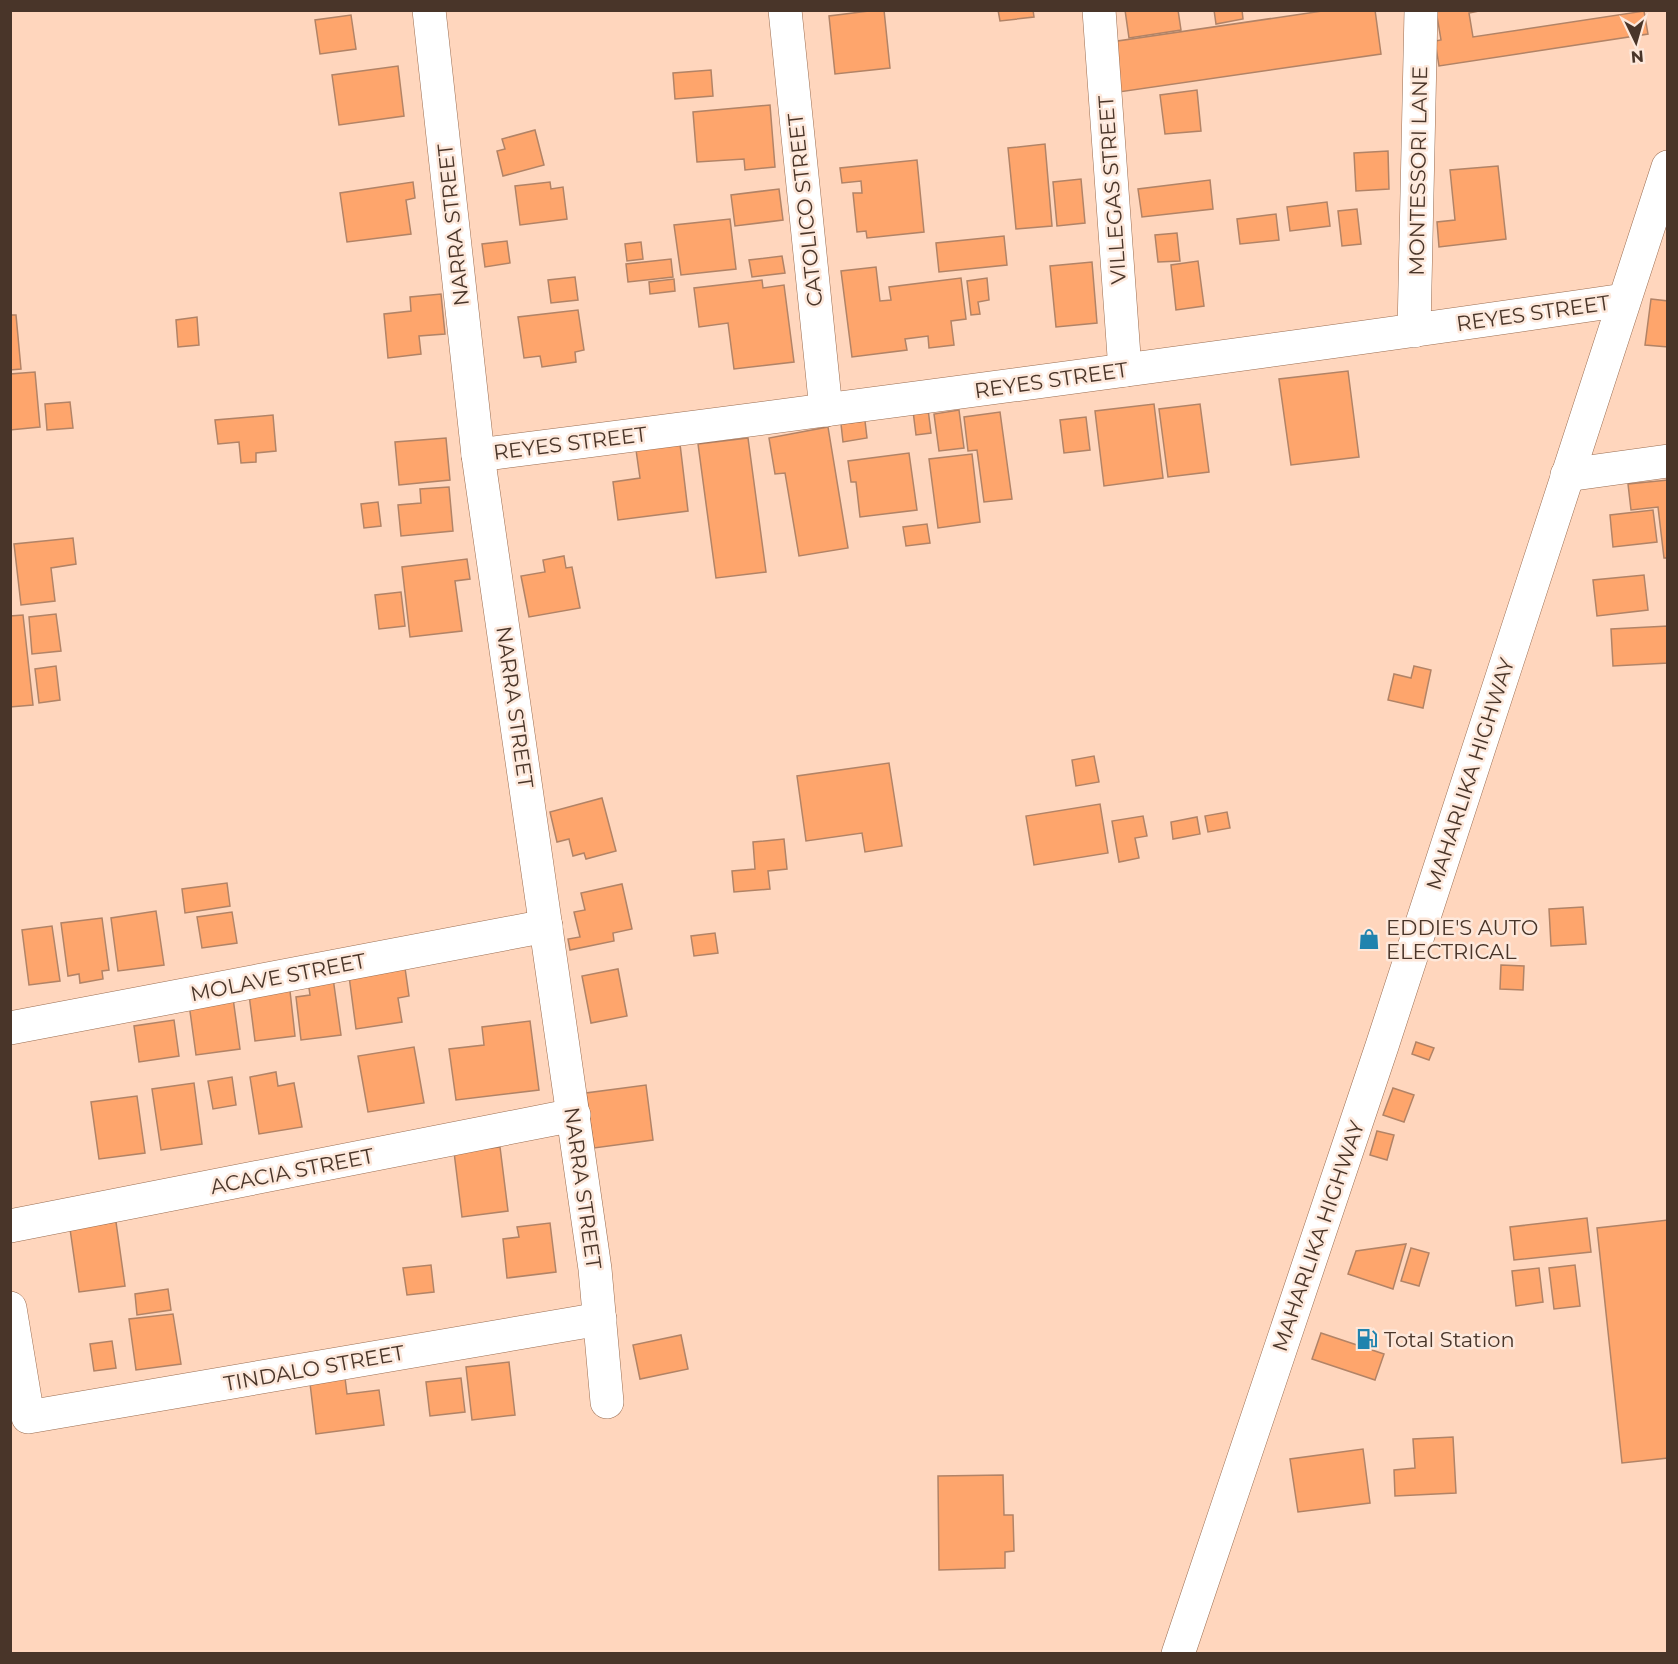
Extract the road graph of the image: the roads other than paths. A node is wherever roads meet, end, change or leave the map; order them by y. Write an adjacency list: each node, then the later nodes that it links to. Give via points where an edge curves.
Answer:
1 (429, 10): 10 (main road, NARRA STREET)
2 (785, 10): 9 (main road, CATOLICO STREET)
3 (1099, 10): 8 (main road, VILLEGAS STREET)
4 (1421, 10): 7 (main road, MONTESSORI LANE)
5 (1668, 167): 6 (main road, MAHARLIKA HIGHWAY)
6 (1624, 300): 7 (main road, REYES STREET); 12 (main road, MAHARLIKA HIGHWAY)
7 (1414, 331): 8 (main road, REYES STREET)
8 (1125, 370): 9 (main road, REYES STREET)
9 (826, 410): 10 (main road, REYES STREET)
10 (478, 455): 13 (main road, NARRA STREET)
11 (1668, 461): 12 (main road)
12 (1567, 475): 20 (main road, MAHARLIKA HIGHWAY, via 1378,1057)
13 (546, 926): 14 (main road, MOLAVE STREET); 15 (main road, NARRA STREET)
14 (10, 1028)
15 (574, 1115): 16 (main road, ACACIA STREET); 18 (main road, NARRA STREET)
16 (10, 1226)
17 (10, 1308): 18 (main road, TINDALO STREET, via 28,1417)
18 (600, 1319): 19 (main road, NARRA STREET)
19 (607, 1402)
20 (1178, 1653)

